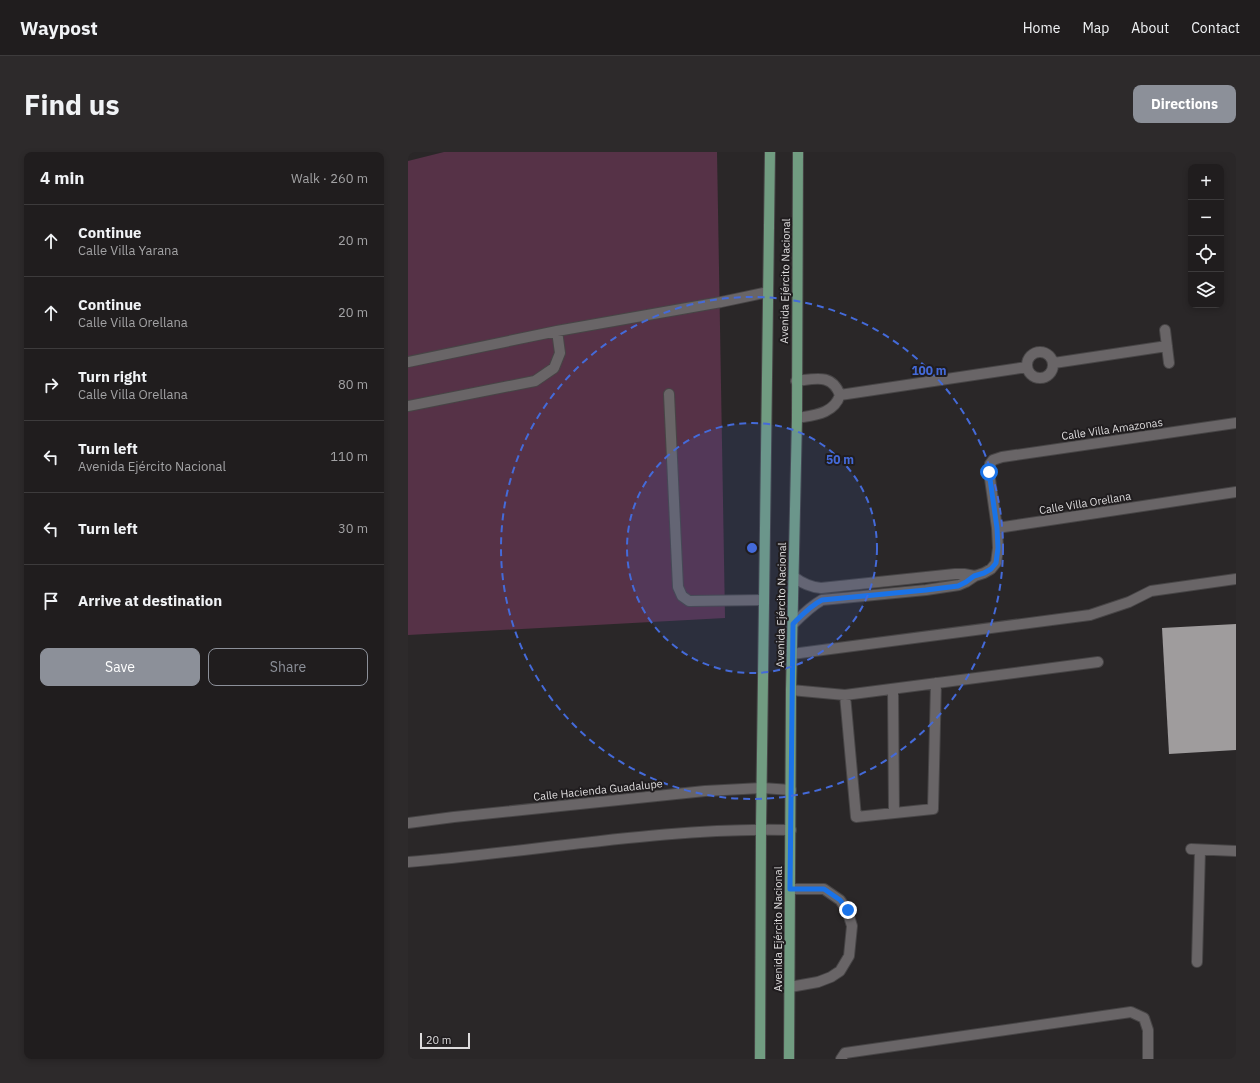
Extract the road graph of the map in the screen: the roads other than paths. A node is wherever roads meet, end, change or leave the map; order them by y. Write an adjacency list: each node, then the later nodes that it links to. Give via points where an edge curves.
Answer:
1 (770, 152): 3 (main road, Avenida Ejército Nacional)
2 (798, 152): 11 (main road, Avenida Ejército Nacional)
3 (768, 292): 5 (street); 25 (main road, Avenida Ejército Nacional)
4 (1165, 330): 6 (street)
5 (557, 331): 7 (street); 14 (street, via 560,353 554,368 535,381)
6 (1167, 346): 8 (street); 9 (street)
7 (408, 362)
8 (1054, 363): 10 (street, via 1051,357 1039,352 1032,355); 10 (street, via 1051,373 1042,379 1032,376)
9 (1169, 363)
10 (1027, 367): 13 (street)
11 (796, 381): 13 (street, via 825,379 835,384); 15 (main road, Avenida Ejército Nacional)
12 (669, 394): 25 (street, via 678,586 682,596 689,601)
13 (840, 395): 15 (street, via 836,404 825,412)
14 (408, 406)
15 (797, 418): 20 (main road, Avenida Ejército Nacional)
16 (1236, 423): 18 (street, Calle Villa Amazonas, via 993,460 989,472)
17 (1236, 492): 18 (street, Calle Villa Orellana)
18 (997, 528): 19 (street, via 996,563 991,569)
19 (974, 576): 21 (street, via 955,574); 24 (street, via 958,586)
20 (794, 577): 23 (street, via 803,584); 27 (main road, Avenida Ejército Nacional)
21 (925, 578): 23 (street); 24 (street)
22 (1236, 579): 28 (street, via 1151,591 1129,602 1090,615)
23 (821, 588): 26 (street)
24 (926, 590): 26 (street)
25 (764, 600): 34 (main road, Avenida Ejército Nacional)
26 (822, 600): 27 (street)
27 (793, 624): 28 (main road, Avenida Ejército Nacional)
28 (792, 654): 32 (main road, Avenida Ejército Nacional)
29 (1098, 662): 30 (street)
30 (936, 683): 31 (street); 36 (street, via 933,809)
31 (893, 689): 33 (street); 36 (street)
32 (791, 690): 33 (street); 35 (main road, Avenida Ejército Nacional)
33 (845, 695): 36 (street, via 856,817)
34 (762, 788): 35 (street, Calle Hacienda Guadalupe); 37 (street, Calle Hacienda Guadalupe, via 704,791); 38 (main road, Avenida Ejército Nacional)
35 (791, 790): 39 (main road, Avenida Ejército Nacional)
36 (894, 813)
37 (408, 823)
38 (761, 829): 39 (street); 41 (street, via 713,830); 45 (main road, Avenida Ejército Nacional)
39 (790, 830): 42 (main road, Avenida Ejército Nacional)
40 (1236, 852): 43 (street, via 1196,849)
41 (408, 862)
42 (790, 889): 44 (main road, Avenida Ejército Nacional); 44 (street, via 824,889 840,900 848,910 852,926 849,956 840,971 824,980)
43 (1197, 962)
44 (790, 987): 46 (main road, Avenida Ejército Nacional)
45 (760, 1059)
46 (789, 1059)
47 (840, 1059): 48 (street, via 845,1053 1131,1012 1144,1018 1148,1030)
48 (1148, 1059)

